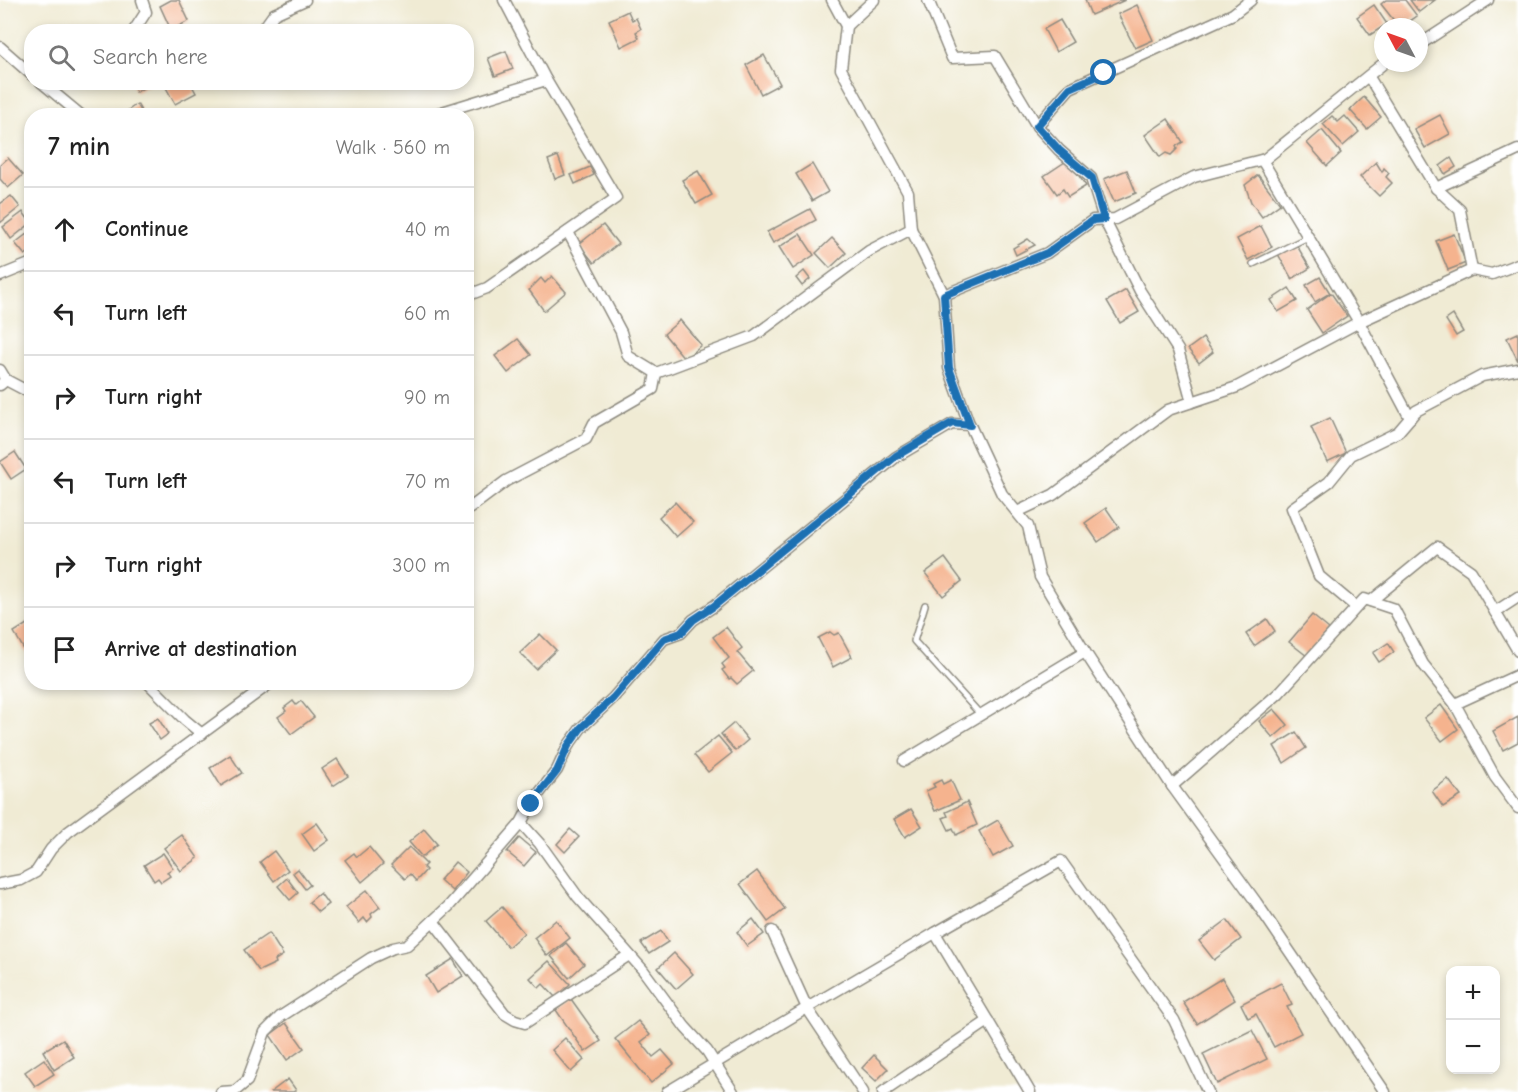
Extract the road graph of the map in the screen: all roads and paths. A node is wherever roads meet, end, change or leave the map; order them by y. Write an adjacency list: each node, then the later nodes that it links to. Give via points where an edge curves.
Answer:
1 (142, 0): 9 (street, via 147,12)
2 (303, 0): 10 (street, via 274,14)
3 (504, 0): 17 (street)
4 (832, 0): 11 (street)
5 (874, 0): 11 (street)
6 (928, 0): 21 (street, via 952,58 995,56)
7 (1251, 0): 21 (street, via 1233,14 1070,88)
8 (1488, 0): 12 (street)
9 (139, 24)
10 (267, 24)
11 (846, 26): 26 (street, via 841,69 908,192)
12 (1428, 39)
13 (0, 46): 14 (street)
14 (24, 68)
15 (1374, 72): 16 (street)
16 (1369, 77): 23 (street); 24 (street)
17 (546, 80): 20 (street); 27 (street, via 616,198)
18 (51, 90): 19 (street)
19 (72, 108)
20 (455, 108)
21 (1037, 126): 25 (street, via 1092,178)
22 (1518, 150): 24 (street)
23 (1262, 160): 25 (street, via 1194,177 1115,219); 28 (street)
24 (1436, 188): 32 (street, via 1460,210)
25 (1104, 219): 35 (street, via 1093,220 1047,253); 41 (street, via 1140,291 1178,350)
26 (911, 229): 35 (street); 38 (street, via 869,251 754,336)
27 (568, 232): 34 (street); 38 (street, via 621,332 628,356)
28 (1308, 237): 29 (lane); 36 (street)
29 (1253, 264)
30 (1518, 264): 32 (street, via 1492,274)
31 (24, 266): 33 (street)
32 (1472, 270): 36 (street)
33 (0, 276)
34 (474, 293)
35 (944, 295): 43 (street, via 949,368)
36 (1359, 322): 41 (street, via 1238,387); 42 (street)
37 (1518, 369): 42 (street, via 1482,376 1416,411)
38 (656, 373): 44 (street, via 653,389 594,423 586,439 506,481)
39 (2, 378): 40 (street)
40 (24, 389)
41 (1192, 402): 45 (street, via 1168,410 1053,495)
42 (1410, 418): 49 (street, via 1398,432 1351,454 1329,482 1292,508 1319,576)
43 (970, 425): 45 (street, via 1002,494); 62 (street, via 952,423 896,456 681,633 664,639 581,728)
44 (474, 505)
45 (1017, 512): 52 (street, via 1028,526 1040,577)
46 (1518, 597): 50 (street)
47 (1371, 601): 49 (street, via 1364,598); 50 (street, via 1437,548 1471,571); 56 (street, via 1394,609 1423,664)
48 (926, 605): 57 (lane, via 914,641)
49 (1356, 607): 60 (street, via 1279,693)
50 (1496, 612): 51 (street)
51 (1518, 651)
52 (1085, 652): 57 (street); 60 (street)
53 (1518, 675): 56 (street)
54 (155, 690): 58 (street)
55 (261, 690): 58 (street)
56 (1455, 704): 61 (street, via 1495,777)
57 (981, 715): 59 (street)
58 (202, 734): 63 (street, via 68,832 36,872)
59 (904, 761)
60 (1172, 786): 78 (street)
61 (1518, 808)
62 (521, 823): 64 (street); 67 (street)
63 (0, 884)
64 (433, 921): 67 (street, via 505,1014 525,1023); 71 (street, via 407,945 370,958 280,1017 265,1032 247,1081 235,1091)
65 (772, 931): 68 (street)
66 (935, 933): 68 (street); 69 (street); 77 (street, via 1061,861 1174,1020)
67 (629, 955): 70 (street)
68 (807, 1008): 70 (street); 74 (street)
69 (988, 1021): 75 (street); 76 (street)
70 (716, 1064): 72 (street); 73 (street)
71 (221, 1092)
72 (667, 1092)
73 (733, 1092)
74 (863, 1092)
75 (883, 1092)
76 (1030, 1092)
77 (1208, 1092)
78 (1385, 1092)

